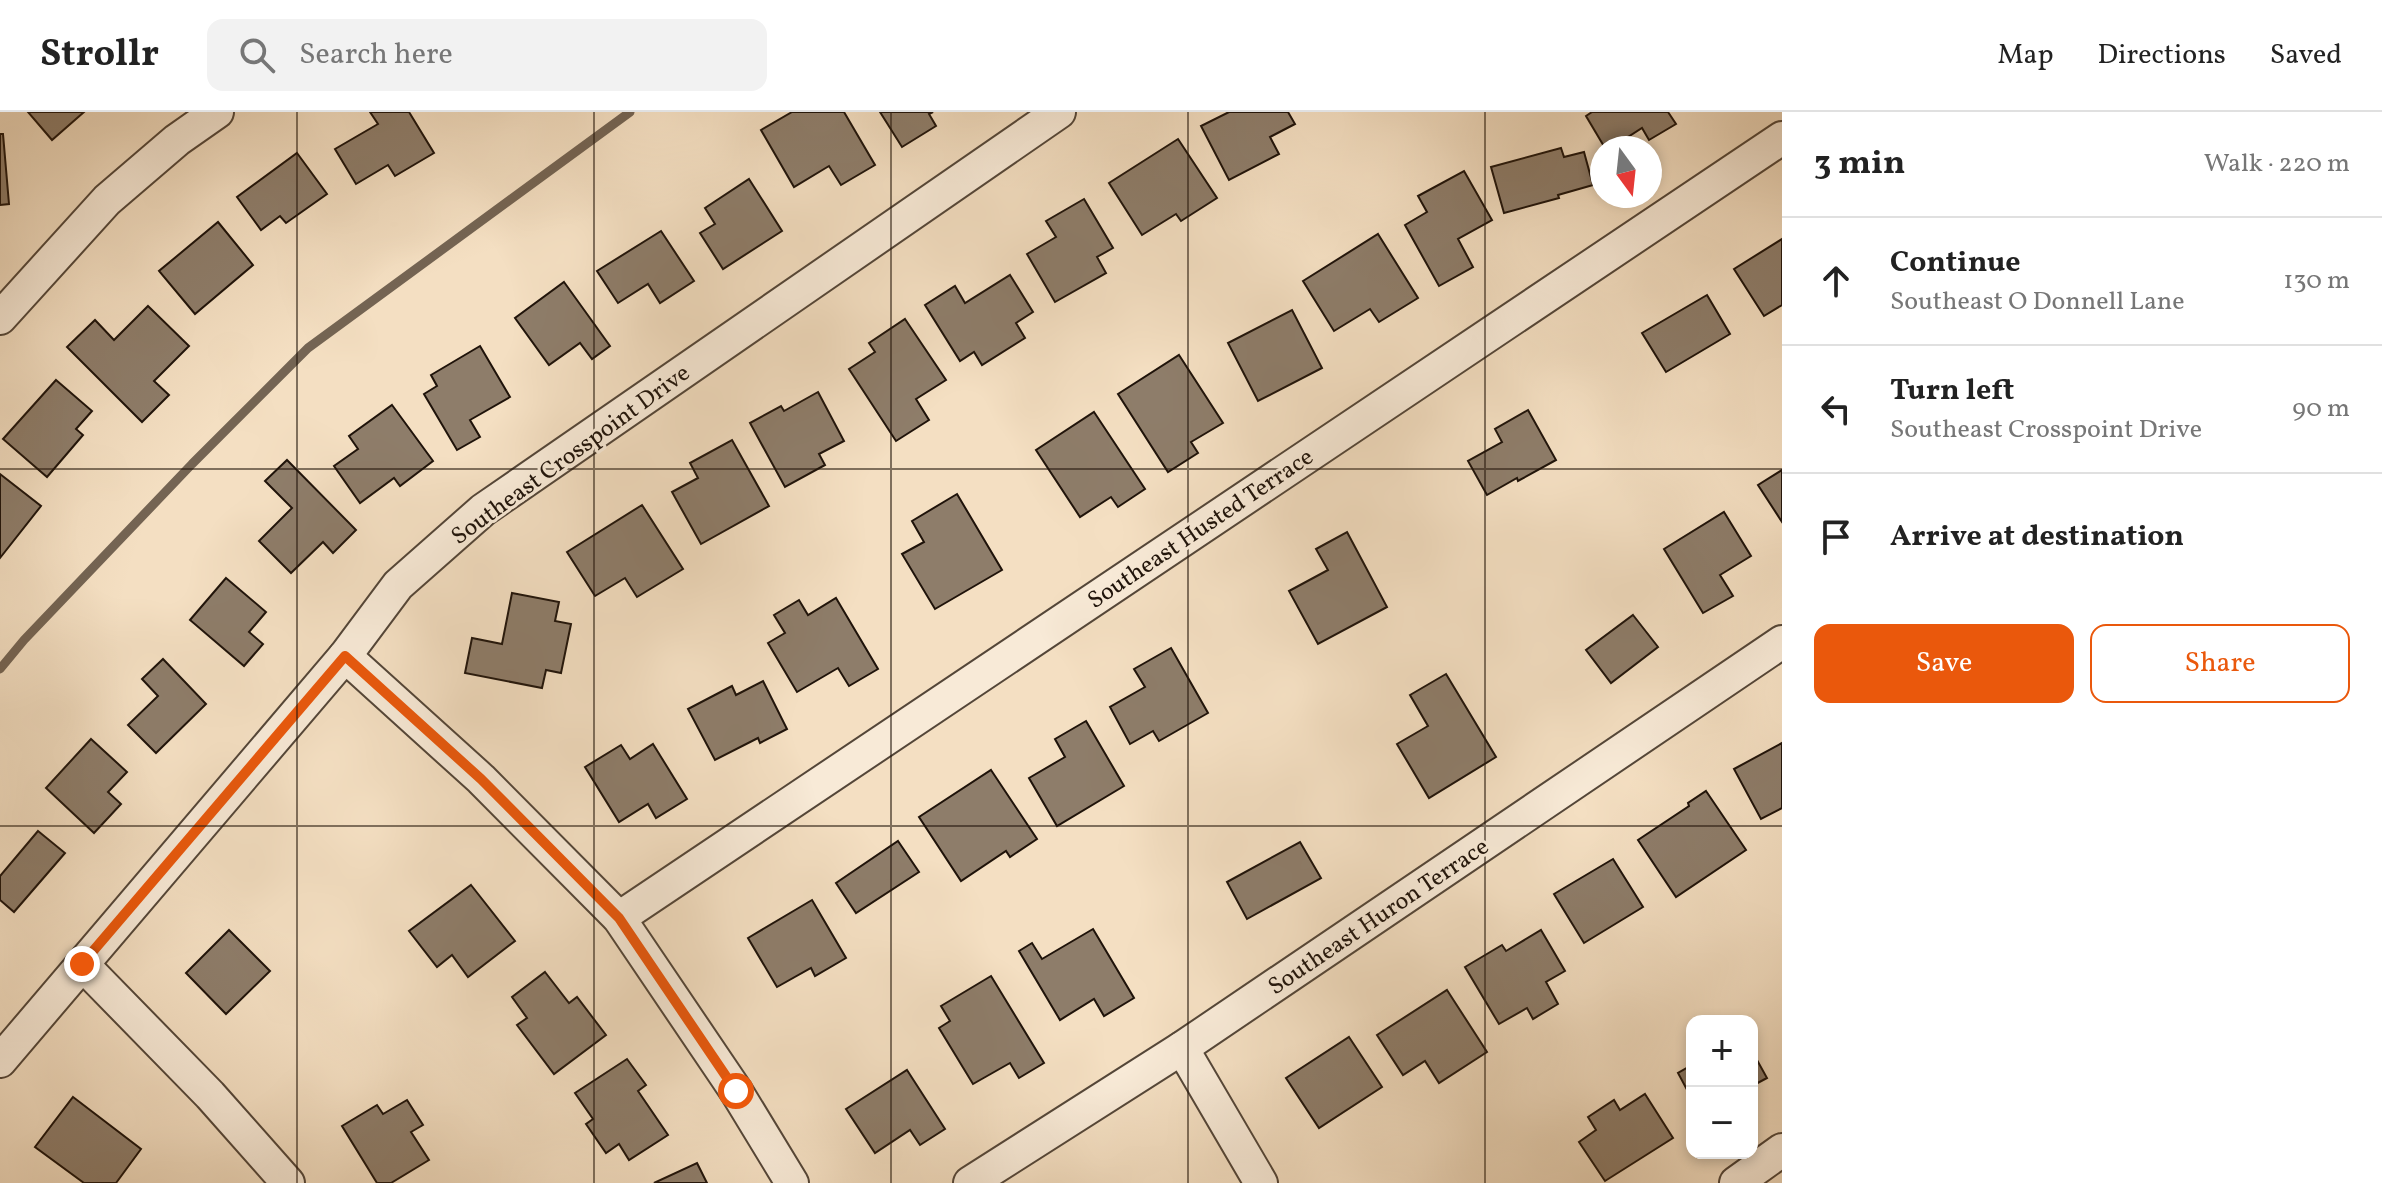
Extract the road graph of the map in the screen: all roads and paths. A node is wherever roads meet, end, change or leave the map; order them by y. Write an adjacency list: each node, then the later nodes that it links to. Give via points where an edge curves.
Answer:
1 (217, 112): 4 (street, via 107,200)
2 (1059, 112): 6 (street, Southeast Crosspoint Drive, via 483,510 398,585)
3 (1782, 138): 7 (street, Southeast Husted Terrace)
4 (0, 318)
5 (1782, 642): 9 (street, Southeast Huron Terrace)
6 (345, 656): 7 (street, via 481,779); 8 (street, Southeast Crosspoint Drive)
7 (619, 918): 13 (street)
8 (82, 964): 10 (street, Southeast Crosspoint Drive); 12 (street)
9 (1182, 1048): 14 (street, Southeast Huron Terrace); 15 (street)
10 (0, 1061)
11 (1782, 1150): 16 (street)
12 (288, 1183)
13 (792, 1183)
14 (970, 1183)
15 (1261, 1183)
16 (1736, 1183)

